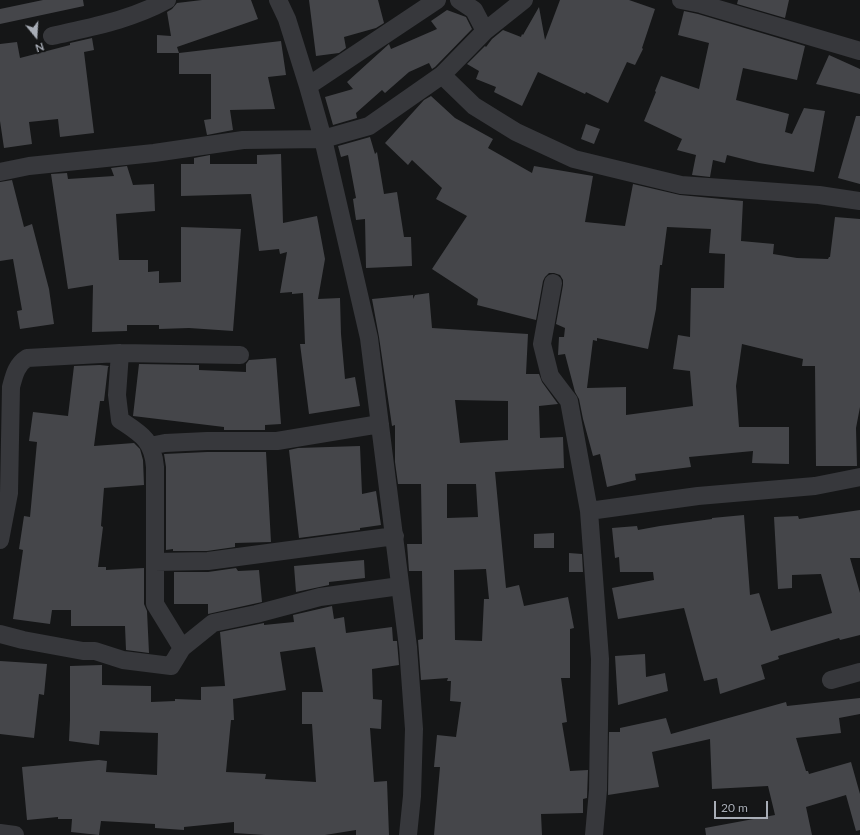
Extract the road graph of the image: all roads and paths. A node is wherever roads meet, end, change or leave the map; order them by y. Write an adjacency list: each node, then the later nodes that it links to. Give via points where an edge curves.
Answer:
1 (166, 0): 8 (street, via 113,23)
2 (278, 0): 11 (street, via 287,19)
3 (437, 0): 11 (street)
4 (459, 0): 7 (street, via 474,10)
5 (524, 0): 7 (street)
6 (681, 0): 9 (street)
7 (485, 31): 10 (street)
8 (52, 36)
9 (860, 51)
10 (442, 75): 12 (street, via 369,126); 14 (street, via 474,106 516,132 574,159 681,185 819,195)
11 (308, 86): 12 (street)
12 (323, 139): 13 (street, via 243,140 154,153 29,166); 18 (street, via 369,338)
13 (0, 172)
14 (860, 201)
15 (553, 283): 21 (street, via 542,344 550,376 569,400)
16 (120, 353): 17 (street); 19 (street, via 117,395 120,420 140,434); 23 (street, via 27,358 21,362 11,387 9,493)
17 (240, 355)
18 (380, 424): 19 (street, via 277,441 207,441); 22 (street)
19 (150, 446): 24 (street, via 155,467)
20 (860, 477): 21 (street, via 815,486 698,496)
21 (589, 511): 33 (street, via 600,659 598,790)
22 (395, 536): 24 (street, via 208,561); 25 (street)
23 (0, 540)
24 (155, 562): 27 (street, via 155,604)
25 (400, 586): 27 (street, via 320,597 213,623); 32 (street, via 408,647 414,729)
26 (0, 634): 27 (street, via 68,649 96,651 123,660 171,666)
27 (182, 648)
28 (860, 672): 29 (street)
29 (831, 680)
30 (0, 833): 31 (street)
31 (15, 835)
32 (408, 835)
33 (594, 835)

